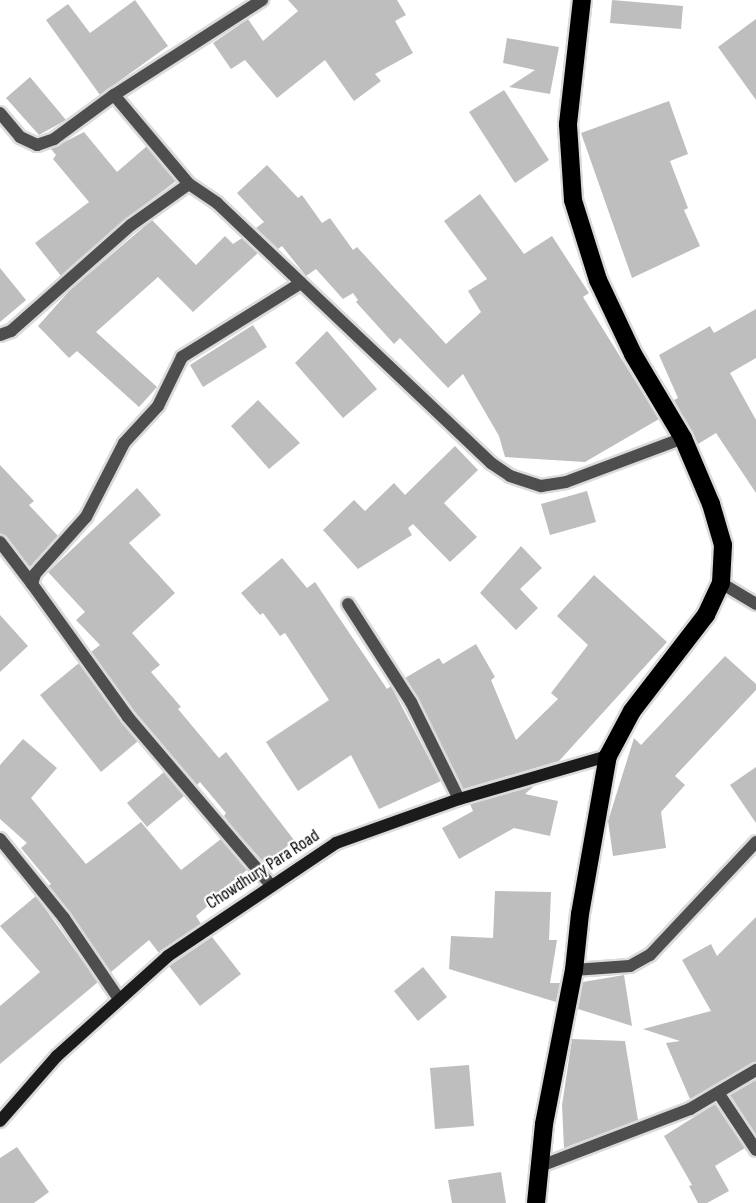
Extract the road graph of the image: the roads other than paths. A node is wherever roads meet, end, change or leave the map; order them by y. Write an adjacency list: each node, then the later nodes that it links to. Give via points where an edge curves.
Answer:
1 (262, 0): 3 (street)
2 (582, 0): 8 (highway, via 568,124 573,200 598,280 633,354)
3 (114, 95): 4 (street, via 54,139 37,145 20,137); 5 (street)
4 (0, 114)
5 (189, 184): 6 (street, via 216,203); 7 (street, via 131,225 11,331)
6 (301, 283): 8 (street, via 491,463 510,476 541,486 566,482); 11 (street, via 182,357 158,406 124,443 86,517 35,574)
7 (0, 335)
8 (683, 438): 10 (highway, via 723,544)
9 (0, 542): 11 (street)
10 (721, 583): 13 (street); 14 (highway, via 706,615 632,711)
11 (32, 584): 18 (street, via 128,717)
12 (348, 604): 15 (street, via 411,702)
13 (756, 604)
14 (608, 756): 15 (street, Chowdhury Para Road); 19 (highway)
15 (459, 799): 18 (street, Chowdhury Para Road, via 336,843)
16 (0, 839): 20 (street, via 64,918)
17 (756, 842): 19 (street, via 650,955 630,966)
18 (270, 884): 20 (street, Chowdhury Para Road, via 168,956)
19 (574, 970): 25 (highway)
20 (119, 999): 23 (street, Chowdhury Para Road, via 57,1056)
21 (756, 1070): 22 (street)
22 (719, 1094): 24 (street); 25 (street)
23 (0, 1121)
24 (756, 1150)
25 (538, 1167): 26 (highway)
26 (536, 1203)

